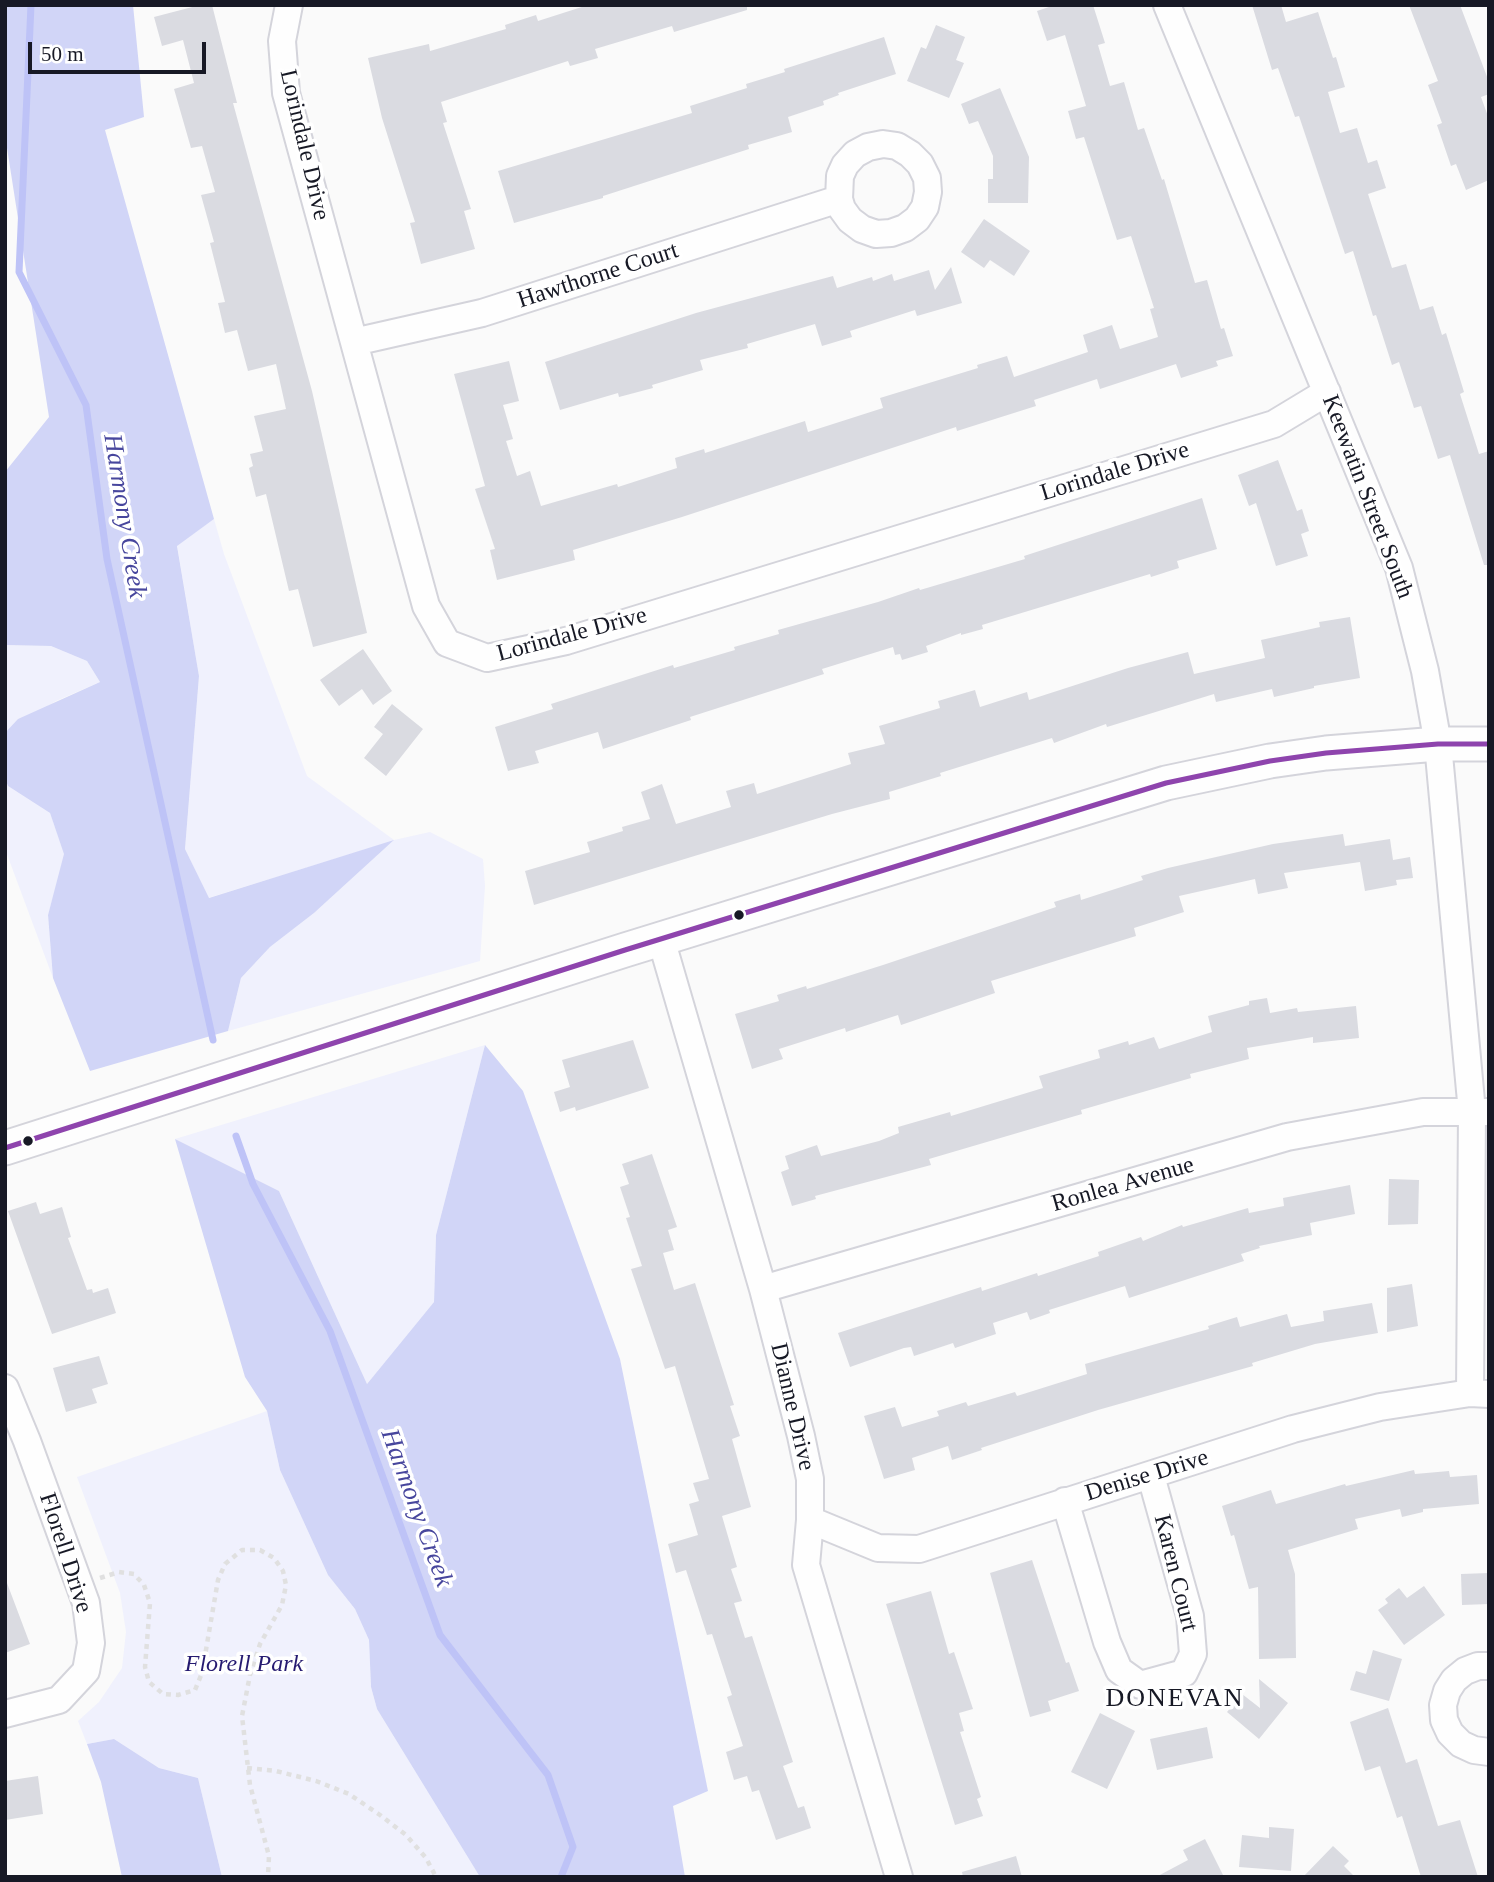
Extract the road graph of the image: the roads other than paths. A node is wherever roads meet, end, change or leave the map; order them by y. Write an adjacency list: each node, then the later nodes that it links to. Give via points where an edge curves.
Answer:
1 (289, 5): 4 (street, Lorindale Drive, via 282,41 286,93)
2 (1167, 5): 5 (street, Keewatin Street South)
3 (839, 199): 4 (street, Hawthorne Court, via 482,313)
4 (354, 342): 5 (street, Lorindale Drive, via 426,606 447,643 487,658 566,640 1274,424)
5 (1327, 392): 6 (street, Keewatin Street South, via 1399,568)
6 (1438, 744): 7 (main road); 8 (main road, via 1270,761 1166,783); 9 (street, Keewatin Street South)
7 (1489, 744)
8 (661, 939): 10 (main road); 11 (street, Dianne Drive)
9 (1480, 1112): 11 (street, Ronlea Avenue, via 1423,1112 1287,1137); 13 (street, Keewatin Street South)
10 (5, 1148)
11 (763, 1289): 16 (street, Dianne Drive, via 810,1479)
12 (5, 1388): 18 (street, Florell Drive, via 86,1603 91,1643 86,1671 59,1700)
13 (1479, 1393): 14 (street, Denise Drive, via 1380,1407 1293,1429)
14 (1151, 1476): 15 (street, Denise Drive); 15 (street, Karen Court, via 1190,1616 1193,1654 1184,1673 1140,1685 1119,1670)
15 (1065, 1501): 16 (street, Denise Drive, via 919,1549 878,1548)
16 (810, 1520): 20 (street, Dianne Drive, via 806,1565)
17 (1489, 1666): 19 (street, via 1478,1666 1454,1679 1443,1705 1447,1727 1461,1744)
18 (5, 1714)
19 (1489, 1752)
20 (899, 1877)

